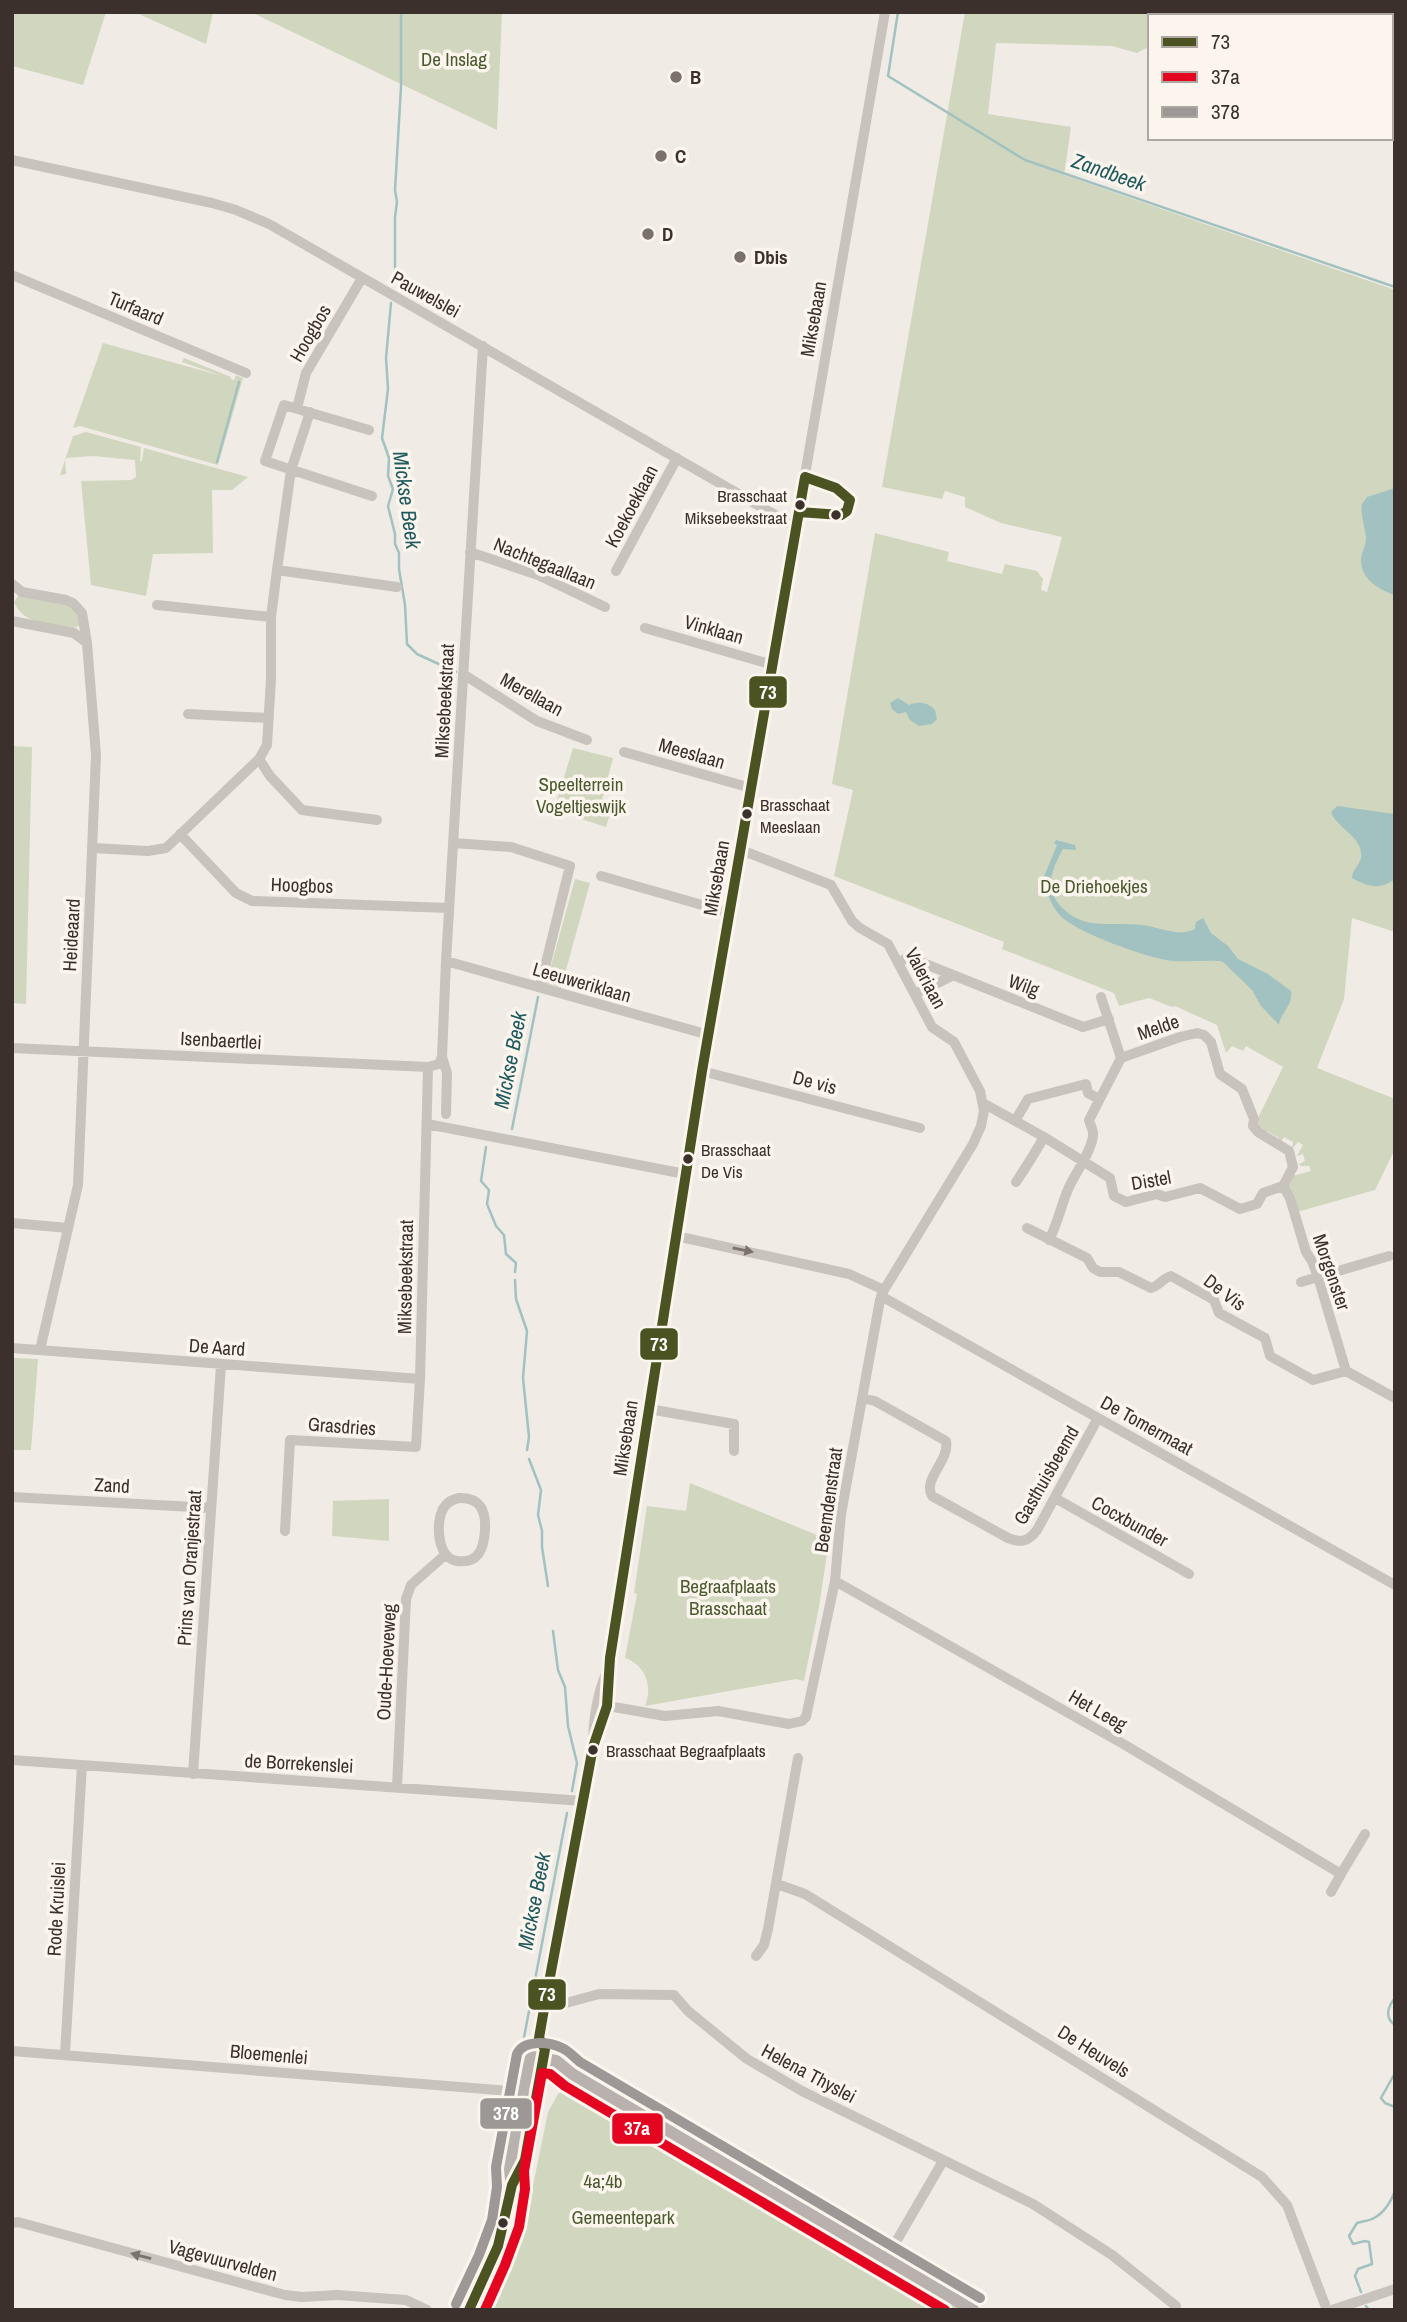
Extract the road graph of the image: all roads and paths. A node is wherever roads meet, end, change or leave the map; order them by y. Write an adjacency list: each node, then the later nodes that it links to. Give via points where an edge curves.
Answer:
1 (885, 12): 13 (street, Miksebaan)
2 (12, 160): 4 (street, Pauwelslei, via 236,210)
3 (12, 275): 6 (street, Turfaard)
4 (362, 278): 5 (street, Pauwelslei); 7 (street, Hoogbos, via 306,373)
5 (483, 346): 10 (street, Pauwelslei); 14 (street, Miksebeekstraat)
6 (246, 373)
7 (297, 408): 8 (street); 11 (street, via 284,405 265,461)
8 (310, 412): 9 (street); 11 (street)
9 (369, 430)
10 (677, 458): 13 (street, Pauwelslei); 16 (street, Koekoeklaan)
11 (291, 470): 12 (street); 15 (street)
12 (372, 496)
13 (796, 527): 25 (street, Miksebaan)
14 (470, 552): 20 (street, Nachtegaallaan, via 538,575); 26 (street, Miksebeekstraat)
15 (277, 570): 18 (street); 21 (street)
16 (616, 571)
17 (12, 584): 24 (street, Heideaard, via 22,592 73,603 85,620)
18 (397, 587)
19 (157, 605): 21 (street)
20 (605, 607)
21 (271, 617): 28 (street)
22 (12, 621): 24 (street, via 74,633)
23 (645, 628): 25 (street, Vinklaan)
24 (87, 643): 36 (street, Heideaard, via 96,755)
25 (773, 664): 32 (street, Miksebaan)
26 (463, 674): 29 (street, Merellaan, via 537,721); 35 (street, Miksebeekstraat)
27 (188, 714): 28 (street)
28 (268, 718): 31 (street, via 267,745)
29 (587, 740)
30 (624, 752): 32 (street, Meeslaan)
31 (258, 759): 33 (street, via 302,810); 34 (street)
32 (751, 788): 37 (street, Miksebaan)
33 (377, 820)
34 (180, 834): 36 (street, via 166,848); 39 (street, Hoogbos, via 236,893 252,901)
35 (453, 842): 39 (street, Miksebeekstraat); 44 (street, via 511,847 570,866)
36 (93, 848): 50 (street, Heideaard)
37 (741, 850): 40 (street, Miksebaan); 42 (street, Valeriaan, via 831,885 852,921 888,944)
38 (601, 876): 40 (street)
39 (449, 908): 41 (street, Miksebeekstraat)
40 (730, 913): 48 (street, Miksebaan)
41 (446, 961): 44 (street, Leeuweriklaan); 51 (street, Miksebeekstraat)
42 (898, 963): 43 (street, Wilg, via 908,957); 45 (street, Valeriaan)
43 (952, 976): 45 (street); 47 (street, Wilg, via 1083,1027)
44 (540, 987): 48 (street, Leeuweriklaan)
45 (915, 994): 56 (street, Valeriaan, via 932,1027 954,1042)
46 (1101, 997): 47 (street)
47 (1109, 1019): 52 (street)
48 (709, 1035): 54 (street, Miksebaan)
49 (12, 1048): 50 (street, Isenbaertlei)
50 (83, 1052): 53 (street, Isenbaertlei); 68 (street, Heideaard, via 78,1185)
51 (442, 1057): 53 (street, via 439,1064); 57 (street, Miksebeekstraat, via 447,1073)
52 (1121, 1058): 55 (street); 63 (street, Melde, via 1181,1037 1204,1035 1211,1042 1220,1074 1242,1089 1253,1126 1289,1151)
53 (428, 1067): 59 (street, Miksebeekstraat)
54 (702, 1071): 60 (street, De vis); 64 (street, Miksebaan)
55 (1099, 1099): 58 (street, via 1088,1093 1086,1084 1028,1099); 62 (street, via 1089,1120 1094,1135)
56 (984, 1103): 58 (street, Distel); 75 (street, via 973,1144)
57 (446, 1114)
58 (1014, 1121): 61 (street, Distel)
59 (427, 1124): 64 (street); 80 (street, Miksebeekstraat)
60 (920, 1128)
61 (1044, 1137): 62 (street, Distel); 65 (street)
62 (1083, 1161): 66 (street, Distel, via 1110,1178 1114,1196 1126,1202 1200,1188 1240,1209 1257,1203 1262,1193); 71 (street)
63 (1293, 1167): 66 (street, Distel)
64 (685, 1174): 70 (street, Miksebaan)
65 (1016, 1182)
66 (1283, 1186): 73 (street, Morgenster)
67 (12, 1223): 68 (street)
68 (68, 1228): 77 (street, Heideaard)
69 (1027, 1228): 71 (street, De Vis)
70 (677, 1236): 75 (street, one-way to 75, via 849,1274); 83 (street, Miksebaan)
71 (1049, 1240): 79 (street, De Vis, via 1087,1258 1100,1272 1119,1272 1151,1288 1171,1276 1214,1300 1219,1313 1265,1338 1270,1356 1313,1380)
72 (1389, 1256): 73 (street)
73 (1318, 1277): 74 (street); 79 (street, Morgenster)
74 (1301, 1282)
75 (883, 1293): 81 (street, Beemdenstraat); 84 (street, De Tomermaat)
76 (12, 1348): 77 (street, De Aard)
77 (40, 1350): 78 (street, De Aard)
78 (221, 1365): 80 (street, De Aard); 88 (street, Prins van Oranjestraat)
79 (1346, 1371): 82 (street)
80 (420, 1380): 89 (street, Grasdries, via 416,1447 290,1440)
81 (862, 1398): 87 (street, Gasthuisbeemd, via 946,1441 947,1454 930,1484 932,1496 1007,1538 1021,1542 1032,1536); 92 (street, Beemdenstraat, via 841,1514)
82 (1395, 1398)
83 (649, 1409): 85 (street, via 734,1424); 94 (street, Miksebaan, via 608,1669 600,1686)
84 (1098, 1418): 87 (street, Gasthuisbeemd); 93 (street, De Tomermaat)
85 (734, 1451)
86 (12, 1497): 88 (street, Zand)
87 (1055, 1498): 91 (street, Cocxbunder)
88 (211, 1508): 98 (street, Prins van Oranjestraat)
89 (285, 1531)
90 (445, 1555): 90 (street, via 466,1561 482,1551 485,1513 471,1499 454,1499 443,1509 439,1543); 99 (street, Oude-Hoeveweg, via 411,1585 406,1599)
91 (1189, 1574)
92 (835, 1581): 94 (street, Beemdenstraat, via 802,1721 789,1724 719,1711 665,1716); 102 (street, Het Leeg)
93 (1395, 1585)
94 (602, 1705): 100 (street, Miksebaan, via 604,1723 593,1747)
95 (798, 1758): 103 (street)
96 (12, 1760): 97 (street, de Borrekenslei)
97 (82, 1765): 98 (street, de Borrekenslei); 109 (street, Rode Kruislei)
98 (193, 1774): 99 (street, de Borrekenslei)
99 (397, 1787): 100 (street, de Borrekenslei)
100 (583, 1801): 106 (street, Miksebaan)
101 (1365, 1834): 102 (street)
102 (1341, 1874): 104 (street)
103 (776, 1884): 105 (street, via 764,1945); 122 (street, De Heuvels, via 805,1894 1262,2177 1287,2205)
104 (1331, 1892)
105 (755, 1956)
106 (544, 2009): 107 (street, Miksebaan); 113 (street, Helena Thyslei, via 599,1994 674,1995 747,2059)
107 (539, 2038): 110 (main road, Miksebaan, via 534,2046)
108 (12, 2050): 109 (street, Bloemenlei)
109 (65, 2054): 111 (street, Bloemenlei)
110 (536, 2063): 111 (main road, Miksebaan); 112 (main road, Miksebaan); 116 (main road, via 572,2074)
111 (523, 2092): 112 (street); 114 (main road, Miksebaan)
112 (535, 2106): 114 (main road, Miksebaan, via 527,2149)
113 (943, 2161): 116 (street); 118 (street, Helena Thyslei, via 1033,2204 1112,2255)
114 (515, 2172): 120 (main road, Miksebaan, via 498,2246)
115 (12, 2223): 119 (street, Vagevuurvelden, one-way to 115, via 406,2300 302,2297 268,2291)
116 (886, 2259): 121 (main road)
117 (1395, 2289): 122 (street)
118 (1176, 2306)
119 (427, 2310)
120 (469, 2310)
121 (973, 2310)
122 (1330, 2310)

